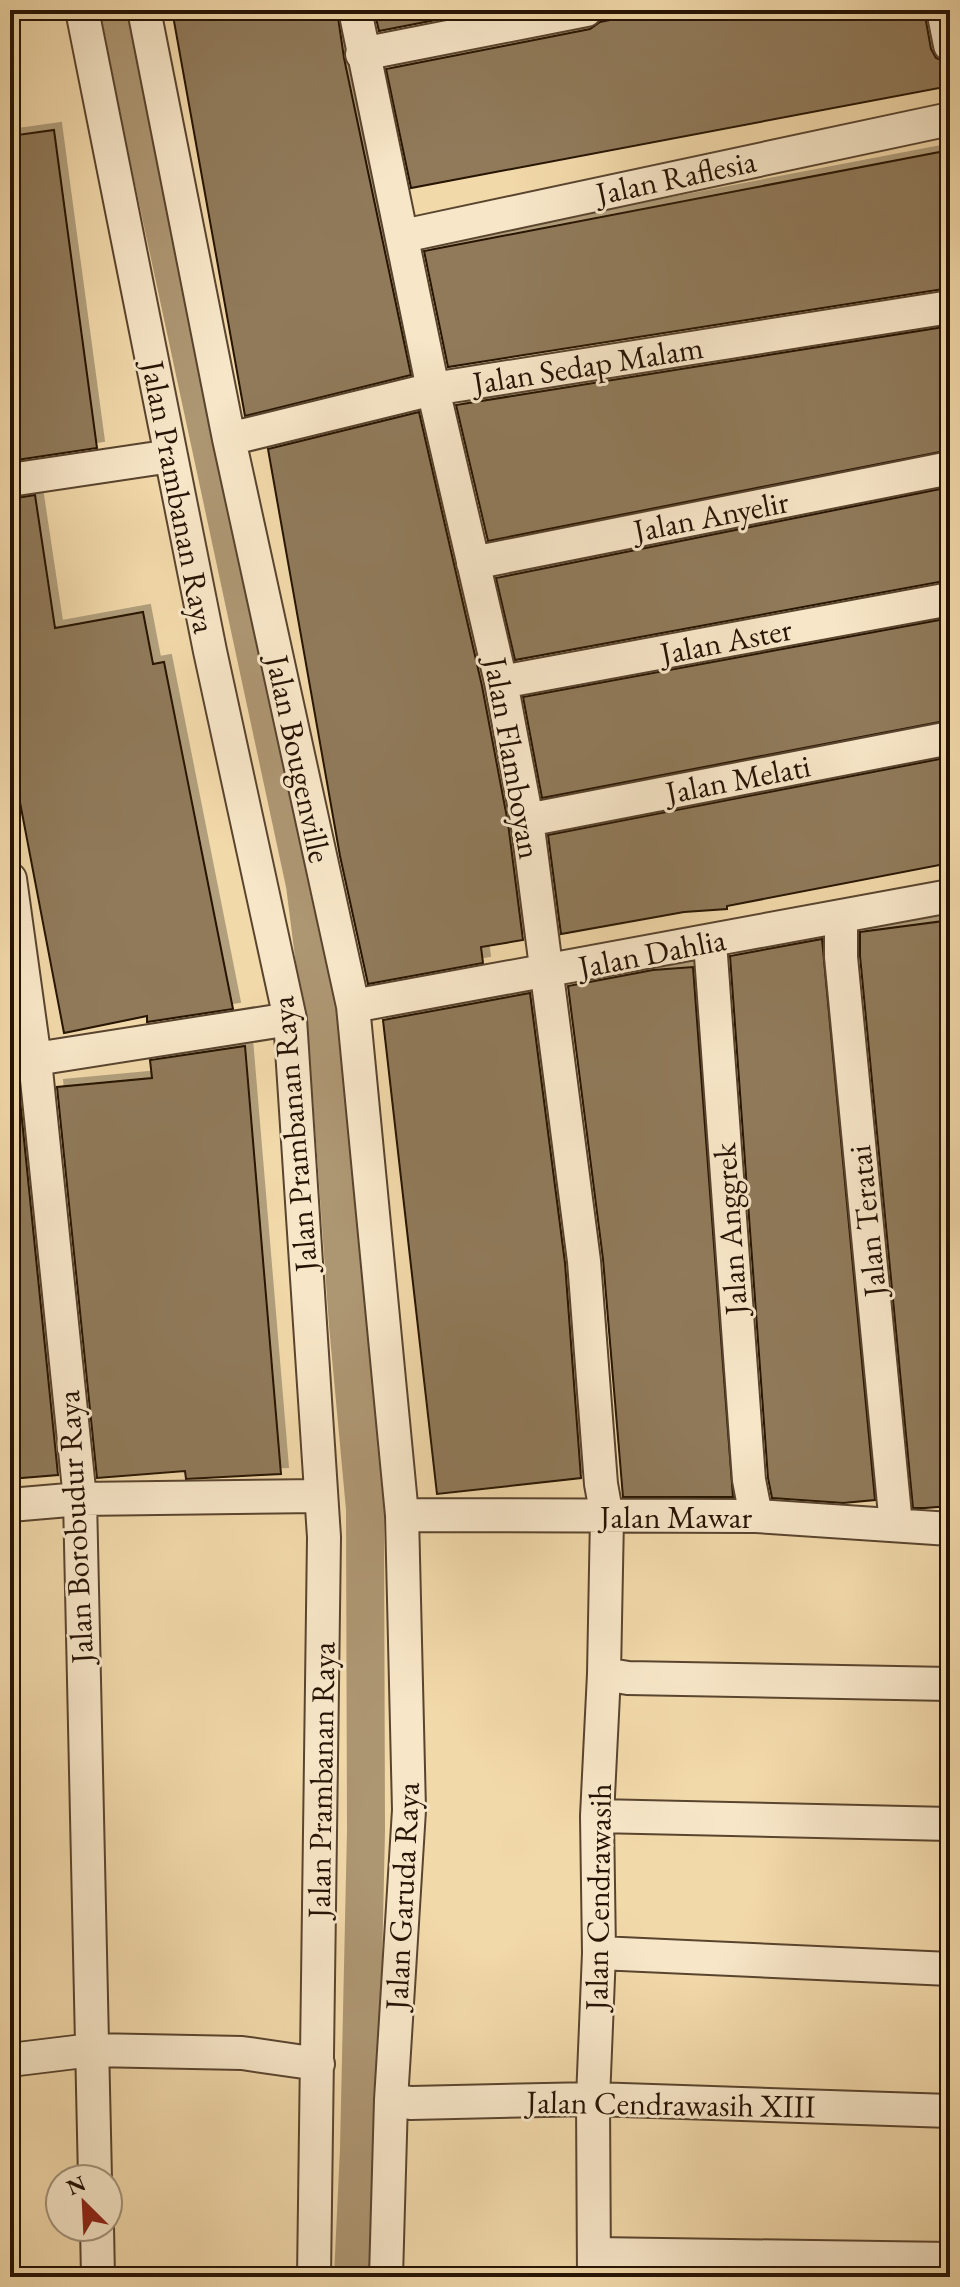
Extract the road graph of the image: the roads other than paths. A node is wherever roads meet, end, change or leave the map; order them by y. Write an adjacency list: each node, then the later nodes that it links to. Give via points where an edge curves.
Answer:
1 (82, 10): 13 (street, Jalan Prambanan Raya)
2 (144, 10): 12 (street, Jalan Bougenville)
3 (355, 10): 7 (street, Jalan Flamboyan)
4 (586, 10): 7 (street)
5 (943, 10): 6 (street)
6 (950, 45)
7 (362, 54): 9 (street, Jalan Flamboyan)
8 (950, 119): 9 (street, Jalan Raflesia)
9 (403, 236): 11 (street, Jalan Flamboyan)
10 (950, 307): 11 (street, Jalan Sedap Malam)
11 (433, 389): 12 (street, Jalan Sedap Malam); 16 (street, Jalan Flamboyan)
12 (229, 439): 26 (street, Jalan Bougenville)
13 (171, 456): 15 (street); 27 (street, Jalan Prambanan Raya)
14 (950, 468): 16 (street, Jalan Anyelir)
15 (10, 480)
16 (473, 563): 18 (street, Jalan Flamboyan)
17 (950, 599): 18 (street, Jalan Aster)
18 (501, 682): 20 (street, Jalan Flamboyan)
19 (950, 738): 20 (street, Jalan Melati)
20 (527, 820): 25 (street, Jalan Flamboyan)
21 (10, 879): 28 (street, Jalan Borobudur Raya)
22 (950, 896): 23 (street, Jalan Dahlia)
23 (841, 917): 24 (street, Jalan Dahlia); 35 (street, Jalan Teratai)
24 (710, 942): 25 (street, Jalan Dahlia); 33 (street, Jalan Anggrek, via 749,1480)
25 (547, 972): 26 (street, Jalan Dahlia); 34 (street, Jalan Flamboyan, via 584,1261)
26 (353, 1006): 32 (street, Jalan Bougenville)
27 (290, 1019): 28 (street); 29 (street, Jalan Prambanan Raya)
28 (22, 1062): 30 (street, Jalan Borobudur Raya)
29 (320, 1496): 30 (street); 45 (street, Jalan Prambanan Raya, via 324,1537)
30 (80, 1499): 31 (street); 43 (street, Jalan Borobudur Raya)
31 (10, 1505)
32 (402, 1515): 34 (street, Jalan Mawar); 47 (street, Jalan Garuda Raya, via 409,1810)
33 (756, 1516): 34 (street, Jalan Mawar); 35 (street, Jalan Mawar)
34 (607, 1517): 37 (street, Jalan Cendrawasih)
35 (896, 1525): 36 (street, Jalan Mawar)
36 (950, 1529)
37 (604, 1674): 38 (street); 39 (street, Jalan Cendrawasih)
38 (950, 1684)
39 (597, 1816): 40 (street); 41 (street, Jalan Cendrawasih)
40 (950, 1824)
41 (599, 1953): 42 (street); 46 (street, Jalan Cendrawasih)
42 (950, 1969)
43 (92, 2050): 44 (street); 45 (street, via 242,2053); 49 (street, Jalan Borobudur Raya)
44 (10, 2060)
45 (318, 2064): 54 (street, Jalan Prambanan Raya)
46 (593, 2099): 47 (street, Jalan Cendrawasih XIII); 48 (street, Jalan Cendrawasih XIII); 52 (street, Jalan Cendrawasih)
47 (391, 2100): 55 (street, Jalan Garuda Raya)
48 (950, 2111)
49 (95, 2163)
50 (97, 2243): 53 (street)
51 (950, 2259): 52 (street)
52 (595, 2265)
53 (98, 2277)
54 (314, 2277)
55 (386, 2277)

